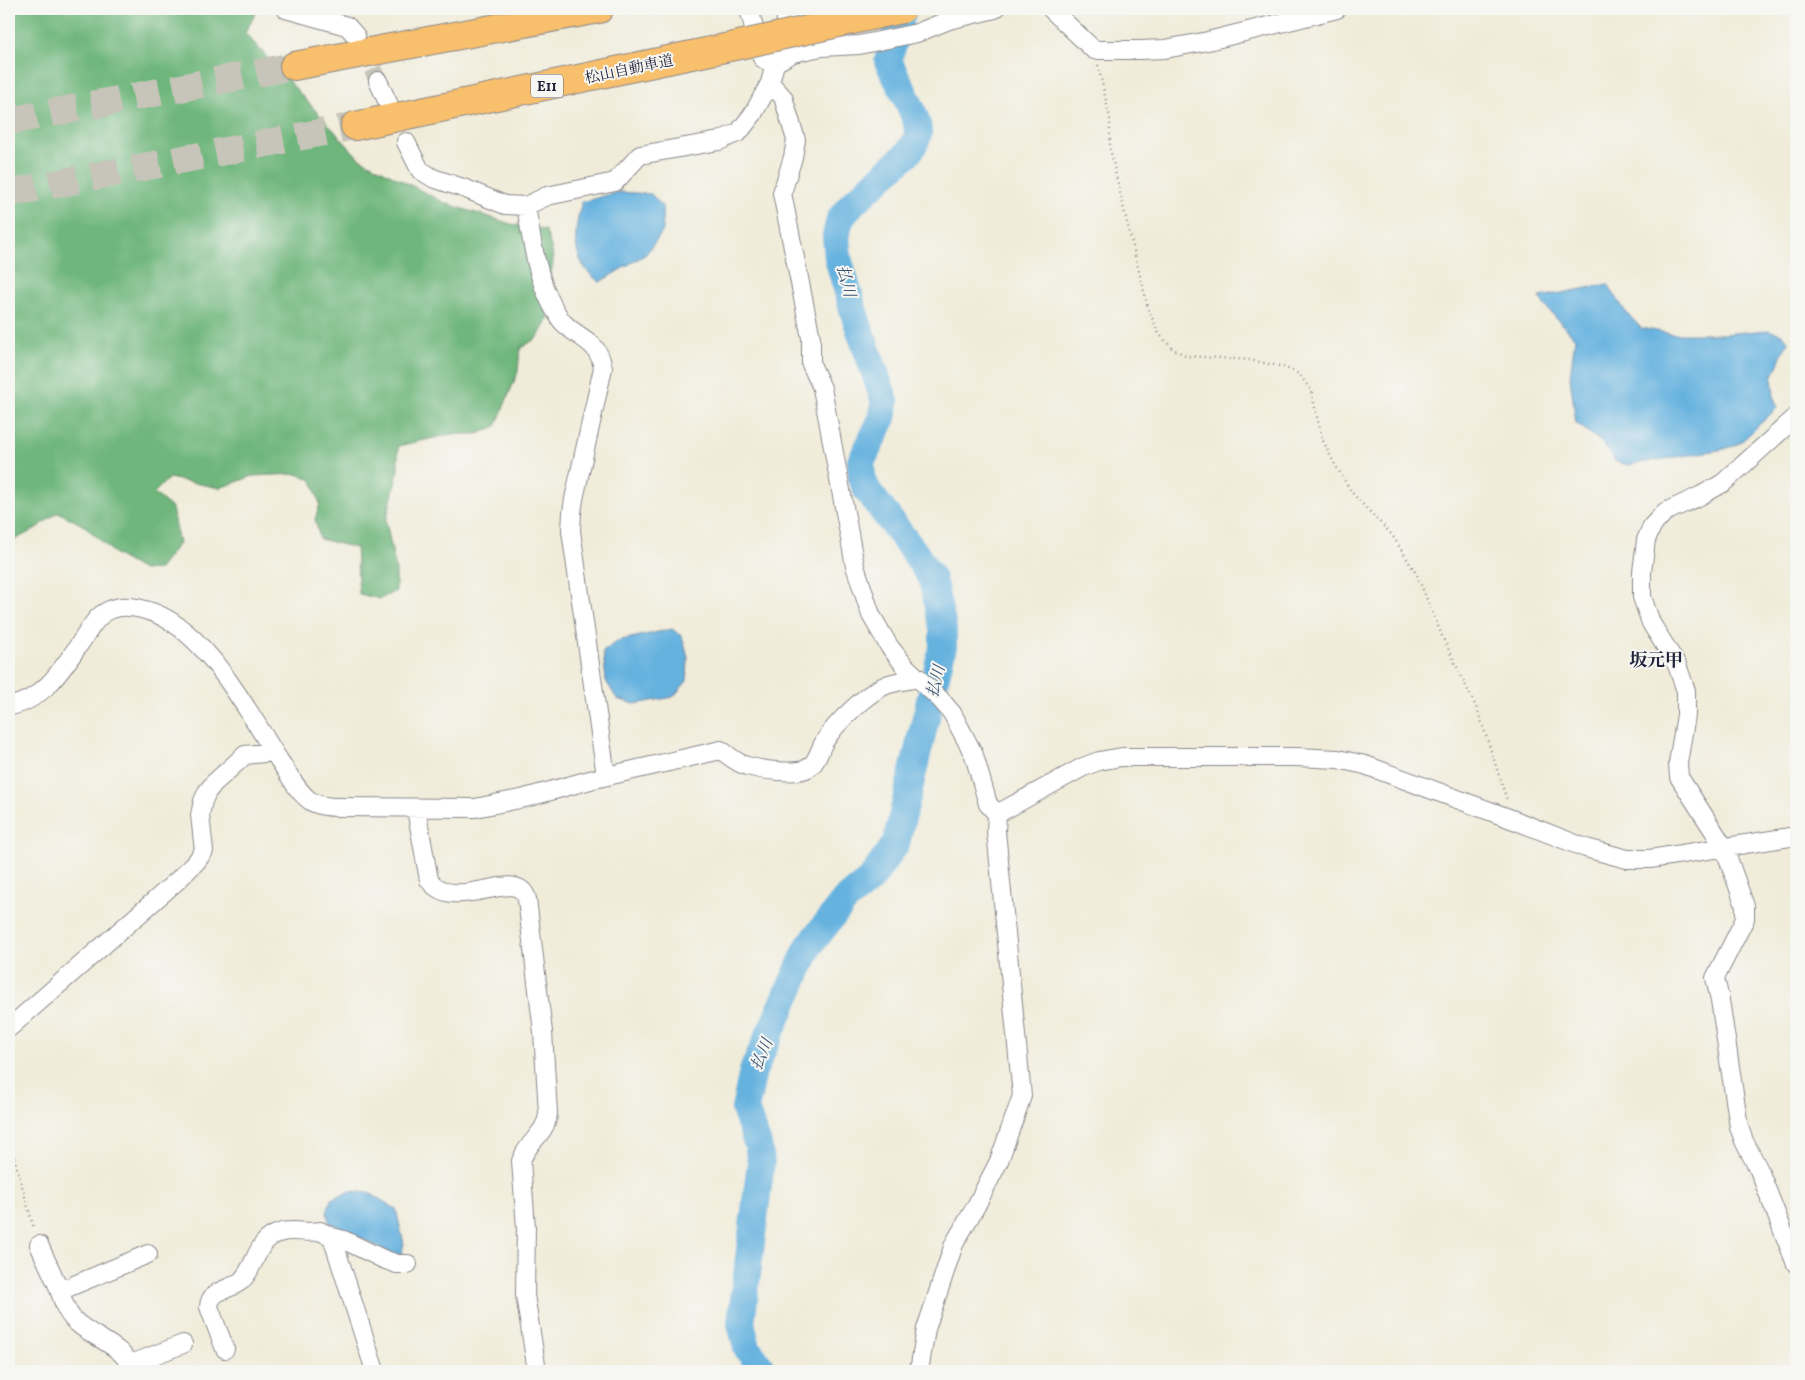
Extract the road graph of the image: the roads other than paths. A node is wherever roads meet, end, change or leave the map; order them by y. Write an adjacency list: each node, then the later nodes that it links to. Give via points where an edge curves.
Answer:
1 (286, 9): 9 (street, via 347,26)
2 (599, 9): 11 (highway)
3 (749, 9): 10 (street, via 762,58)
4 (789, 9): 10 (street)
5 (902, 9): 15 (highway, 松山自動車道 / E11, bridge)
6 (995, 9): 10 (street, via 949,20 917,33 859,45 821,47 793,53)
7 (1051, 9): 8 (street, via 1094,50 1140,50 1208,41)
8 (1337, 9)
9 (356, 36)
10 (775, 63): 13 (street)
11 (294, 66)
12 (378, 81): 14 (street)
13 (770, 82): 17 (street, via 739,132 719,141 640,155 615,182 546,196); 19 (street, via 783,97 796,140 782,192 811,338 811,364 822,388 855,566 870,615 889,646)
14 (390, 107)
15 (355, 126)
16 (406, 142): 17 (street, via 420,170 433,178 505,205)
17 (526, 206): 22 (street, via 534,256 548,296 561,321 590,343 602,358 603,368 574,499 571,531)
18 (1796, 417): 26 (street, via 1723,483 1665,512 1652,526 1646,540 1642,597 1651,623 1677,666 1686,691 1679,777)
19 (919, 678): 22 (street, via 887,684 862,701 823,743 810,767 800,771 747,766 721,750); 24 (street, via 952,713 974,755 988,804)
20 (9, 706): 21 (street, via 33,697 48,685 105,612 132,607 162,616 181,627 194,640 219,666)
21 (274, 752): 23 (street, via 312,802 325,807); 27 (street, via 245,755 214,783 203,801 200,815 204,851 196,862)
22 (606, 776): 23 (street, via 475,808)
23 (416, 809): 38 (street, via 434,887 450,894 462,894 510,885 522,889 527,899 544,1040 548,1113 548,1121 524,1152 521,1161 526,1228 525,1295)
24 (997, 814): 26 (street, via 1099,761 1122,757 1296,757 1338,759 1365,765 1586,848 1627,859 1650,859); 39 (street, via 1022,1096 999,1161 954,1244 926,1329)
25 (1796, 836): 26 (street)
26 (1724, 847): 32 (street, via 1745,906 1745,919 1715,978 1736,1113 1744,1141 1759,1170)
27 (9, 1028)
28 (332, 1237): 31 (street, via 390,1262); 35 (street, via 320,1231 277,1233 258,1250 241,1282 213,1295 209,1307); 37 (street)
29 (39, 1245): 33 (street)
30 (148, 1254): 33 (street)
31 (408, 1264)
32 (1796, 1264)
33 (60, 1291): 36 (street, via 73,1319 120,1352)
34 (183, 1344): 36 (street)
35 (224, 1349)
36 (132, 1368)
37 (375, 1371)
38 (537, 1371)
39 (919, 1371)

